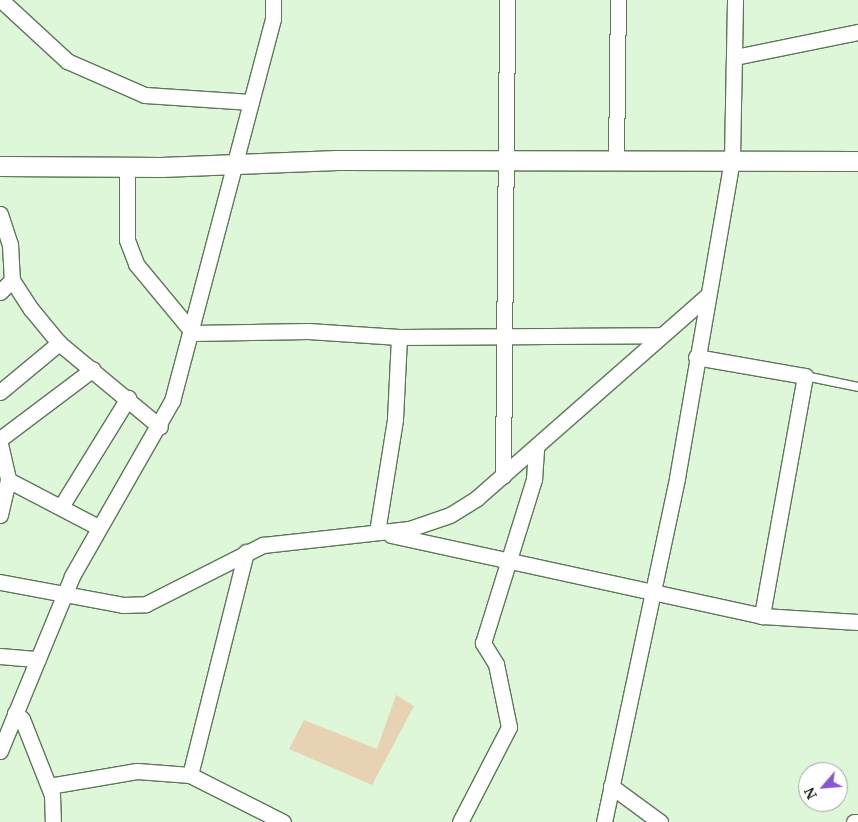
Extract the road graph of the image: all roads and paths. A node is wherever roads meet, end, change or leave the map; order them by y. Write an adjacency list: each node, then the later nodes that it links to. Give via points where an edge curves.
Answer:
1 (1, 0): 8 (street, via 67,61 145,94)
2 (274, 0): 8 (street, via 273,19)
3 (506, 0): 11 (street)
4 (618, 0): 10 (street)
5 (736, 0): 7 (street)
6 (858, 32): 7 (street)
7 (735, 57): 9 (street)
8 (250, 102): 13 (street)
9 (732, 158): 10 (street); 12 (street); 19 (street)
10 (616, 159): 11 (street)
11 (504, 160): 13 (street); 21 (street)
12 (858, 160)
13 (236, 164): 15 (street); 20 (street)
14 (0, 166): 15 (street)
15 (128, 167): 20 (street, via 127,240 136,264)
16 (0, 214): 17 (street, via 10,244)
17 (12, 280): 18 (street); 24 (street)
18 (0, 292)
19 (706, 296): 22 (street); 25 (street)
20 (192, 333): 23 (street, via 308,331); 31 (street)
21 (501, 335): 22 (street); 23 (street); 35 (street)
22 (660, 335): 34 (street)
23 (398, 337): 40 (street, via 395,419)
24 (59, 343): 26 (street); 29 (street)
25 (696, 357): 27 (street); 44 (street, via 677,478)
26 (93, 369): 30 (street); 32 (street)
27 (806, 376): 28 (lane); 46 (street)
28 (858, 387)
29 (0, 392)
30 (128, 398): 31 (street); 37 (street)
31 (160, 427): 39 (street)
32 (0, 439)
33 (0, 444): 36 (street)
34 (536, 448): 35 (street); 42 (street, via 534,479)
35 (503, 476): 40 (street, via 450,515 409,529)
36 (8, 480): 37 (street); 38 (street)
37 (62, 505): 39 (street)
38 (0, 515)
39 (98, 527): 45 (street)
40 (377, 532): 41 (street, via 289,541); 42 (street)
41 (246, 552): 45 (street, via 146,604 123,605); 52 (street)
42 (506, 561): 44 (street); 57 (street, via 483,643 496,664 509,728)
43 (0, 582): 45 (street)
44 (650, 590): 46 (street); 54 (street)
45 (64, 593): 49 (street)
46 (762, 616): 47 (street)
47 (858, 622)
48 (0, 656): 49 (street)
49 (38, 659): 50 (street)
50 (15, 713): 51 (street); 53 (street, via 22,719)
51 (0, 751)
52 (190, 775): 53 (street, via 137,771); 56 (street)
53 (49, 786): 55 (street)
54 (611, 786): 58 (street); 59 (street)
55 (53, 822)
56 (283, 822)
57 (460, 822)
58 (604, 822)
59 (660, 822)

